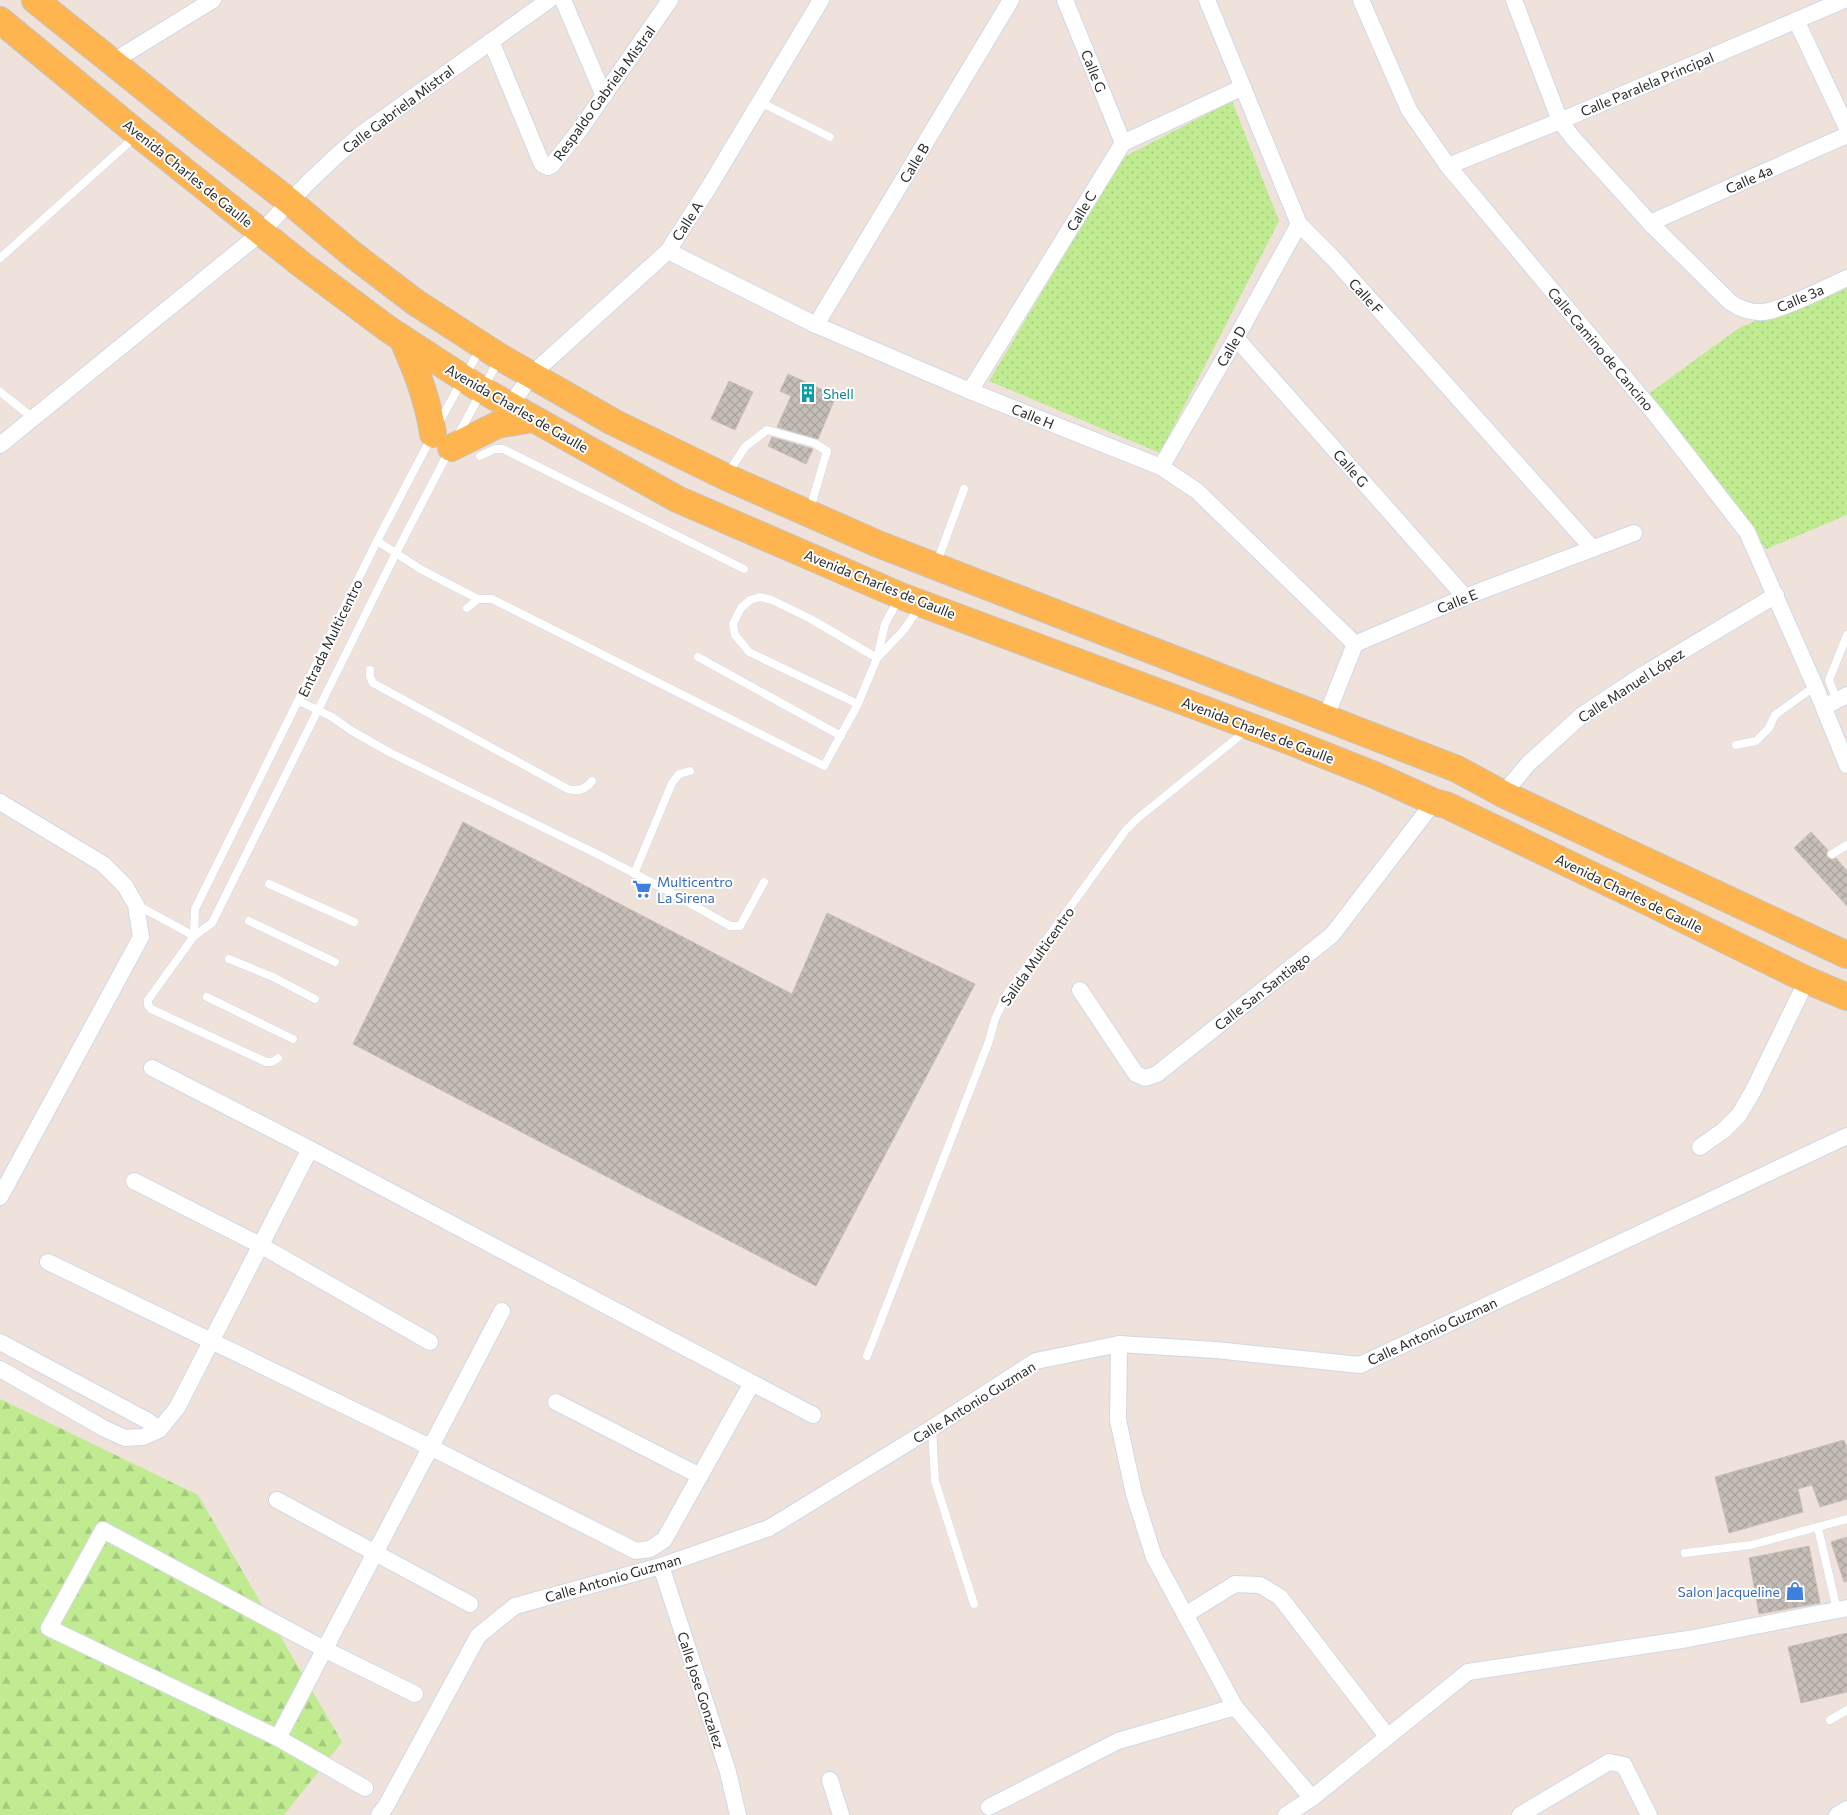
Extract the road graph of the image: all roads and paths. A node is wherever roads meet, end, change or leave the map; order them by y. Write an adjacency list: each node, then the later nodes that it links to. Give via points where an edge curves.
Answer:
1 (35, 0): 16 (main road)
2 (213, 0): 16 (street)
3 (548, 0): 15 (street, Calle Gabriela Mistral)
4 (563, 0): 18 (street)
5 (670, 0): 18 (street, Respaldo Gabriela Mistral)
6 (821, 0): 19 (street, Calle A)
7 (1011, 0): 34 (street, Calle B)
8 (1066, 0): 25 (street, Calle G)
9 (1207, 0): 17 (street, Calle F)
10 (1361, 0): 26 (street, Calle Camino de Cancino, via 1409,110)
11 (1514, 0): 20 (street)
12 (1844, 0): 14 (street, Calle Paralela Principal)
13 (0, 20): 22 (main road, Avenida Charles de Gaulle)
14 (1796, 20): 20 (street, Calle Paralela Principal); 21 (street)
15 (491, 41): 18 (street, Respaldo Gabriela Mistral, via 546,167 552,165 567,148); 27 (street, Calle Gabriela Mistral, via 360,135)
16 (112, 62): 27 (main road)
17 (1243, 87): 25 (street); 29 (street, Calle F)
18 (604, 96)
19 (760, 102): 24 (lane); 31 (street, Calle A)
20 (1560, 121): 26 (street, Calle Paralela Principal); 28 (street)
21 (1847, 128)
22 (138, 134): 30 (main road, Avenida Charles de Gaulle); 32 (lane)
23 (1847, 135): 28 (street, Calle 4a)
24 (830, 137)
25 (1123, 143): 40 (street, Calle C)
26 (1448, 166): 58 (street, Calle Camino de Cancino, via 1656,415 1747,532)
27 (289, 201): 30 (street, Calle Gabriela Mistral); 37 (main road, via 416,302)
28 (1650, 223): 33 (street, Calle 3a, via 1730,302 1740,308 1764,312)
29 (1299, 224): 36 (street, Calle D); 54 (street, Calle F)
30 (262, 232): 35 (main road, Avenida Charles de Gaulle); 43 (street, Calle Gabriela Mistral)
31 (668, 251): 34 (street, Calle H); 38 (street, Calle A)
32 (0, 258)
33 (1847, 278)
34 (816, 325): 40 (street, Calle H)
35 (402, 338): 39 (main road, Avenida Charles de Gaulle); 45 (main road)
36 (1236, 338): 48 (street, Calle D); 59 (street, Calle G)
37 (491, 351): 38 (main road); 39 (lane, Entrada Multicentro); 39 (lane, Entrada Multicentro)
38 (532, 374): 42 (street, Calle A); 49 (main road, via 613,422)
39 (472, 384): 42 (main road, Avenida Charles de Gaulle); 45 (lane, Entrada Multicentro); 45 (lane, Entrada Multicentro)
40 (970, 391): 48 (street, Calle H)
41 (0, 392): 43 (lane)
42 (510, 406): 44 (main road, Avenida Charles de Gaulle)
43 (33, 418): 46 (street, Calle Gabriela Mistral)
44 (532, 419): 45 (main road); 61 (main road, Avenida Charles de Gaulle, via 677,499)
45 (442, 441): 53 (lane, Entrada Multicentro); 55 (lane, Entrada Multicentro)
46 (0, 445)
47 (480, 456): 57 (lane, via 504,449)
48 (1161, 467): 64 (street, Calle H, via 1197,491)
49 (726, 477): 51 (main road); 51 (lane, via 746,447 767,430 814,443 827,451)
50 (964, 490): 56 (lane)
51 (809, 514): 56 (main road)
52 (1634, 533): 54 (street, Calle E)
53 (377, 541): 55 (lane); 70 (lane, Entrada Multicentro)
54 (1593, 549): 59 (street, Calle E)
55 (396, 553): 60 (lane); 73 (lane, Entrada Multicentro)
56 (935, 566): 69 (main road)
57 (744, 569)
58 (1776, 596): 68 (street, Calle Camino de Cancino); 83 (street, Calle Manuel López, via 1644,674 1581,716 1528,764)
59 (1465, 597): 64 (street, Calle E)
60 (478, 599): 62 (lane); 77 (lane, via 492,598 824,766)
61 (911, 600): 66 (lane, via 903,631); 66 (lane, via 885,624); 74 (main road, Avenida Charles de Gaulle)
62 (467, 608)
63 (1847, 635): 71 (lane, via 1828,680)
64 (1355, 644): 75 (street)
65 (698, 657): 77 (lane)
66 (877, 658): 72 (lane); 72 (lane, via 811,619 766,598 750,600 741,608 733,624 735,635 749,652)
67 (370, 670): 82 (lane, via 373,683 568,789 579,790)
68 (1815, 686): 71 (street, Calle Camino de Cancino); 79 (lane, via 1775,715 1769,728 1756,741)
69 (1262, 694): 74 (main road, via 1269,700 1270,708 1264,714 1233,704 1222,705); 75 (main road)
70 (299, 701): 73 (lane); 94 (lane, Entrada Multicentro, via 195,909)
71 (1836, 701): 80 (street, Calle Camino de Cancino)
72 (858, 704): 77 (lane)
73 (317, 711): 88 (lane, via 389,752); 94 (lane, Entrada Multicentro, via 212,923)
74 (1213, 712): 76 (main road, Avenida Charles de Gaulle)
75 (1326, 718): 78 (main road, via 1285,716 1280,719 1278,725); 83 (main road, via 1457,769)
76 (1252, 726): 78 (main road, Avenida Charles de Gaulle); 118 (lane, Salida Multicentro, via 1126,830 1007,994)
77 (841, 736)
78 (1289, 741): 85 (main road, Avenida Charles de Gaulle)
79 (1736, 745)
80 (1847, 766)
81 (690, 771): 88 (lane, via 679,774 672,783)
82 (592, 781)
83 (1503, 794): 95 (main road)
84 (0, 802): 91 (street, via 103,864 125,886)
85 (1434, 802): 98 (main road, Avenida Charles de Gaulle); 99 (street, Calle San Santiago, via 1332,935 1157,1074 1145,1078 1136,1074)
86 (1847, 845): 87 (lane)
87 (1832, 854)
88 (634, 874): 89 (lane, via 730,926 740,926)
89 (764, 882)
90 (269, 884): 93 (lane)
91 (136, 905): 94 (lane); 110 (street, via 141,937)
92 (249, 921): 97 (lane)
93 (354, 922)
94 (194, 936): 104 (lane, Entrada Multicentro, via 148,1000 148,1005 266,1062)
95 (1847, 955)
96 (229, 959): 102 (lane)
97 (335, 962)
98 (1807, 980): 101 (main road, Avenida Charles de Gaulle); 107 (street, via 1739,1115)
99 (1080, 990)
100 (207, 997): 103 (lane)
101 (1847, 997)
102 (315, 999)
103 (293, 1039)
104 (278, 1058)
105 (152, 1068): 108 (street)
106 (1847, 1136): 117 (street, Calle Antonio Guzman, via 1360,1365)
107 (1700, 1147)
108 (310, 1149): 111 (street); 120 (street)
109 (134, 1182): 111 (street)
110 (0, 1196)
111 (260, 1245): 115 (street); 116 (street)
112 (48, 1262): 115 (street)
113 (502, 1311): 125 (street)
114 (0, 1342): 124 (street, via 148,1421)
115 (211, 1342): 124 (street, via 177,1408); 125 (street)
116 (430, 1342)
117 (1119, 1344): 123 (street, Calle Antonio Guzman, via 1036,1361); 136 (street, via 1118,1420 1134,1494 1154,1557)
118 (867, 1356)
119 (0, 1369): 124 (street, via 125,1438 143,1437)
120 (752, 1383): 122 (street); 126 (street)
121 (556, 1402): 126 (street)
122 (814, 1415)
123 (932, 1428): 132 (street, Calle Antonio Guzman, via 769,1528); 134 (lane, via 934,1482)
124 (159, 1430)
125 (430, 1447): 126 (street, via 636,1550 650,1549 664,1540); 131 (street)
126 (700, 1476)
127 (277, 1500): 131 (street)
128 (1847, 1519): 129 (lane)
129 (1818, 1528): 130 (lane, via 1751,1544); 135 (lane)
130 (1685, 1553)
131 (374, 1554): 133 (street); 137 (street)
132 (661, 1566): 149 (street, Calle Antonio Guzman, via 516,1606 478,1636); 150 (street, Calle Jose Gonzalez, via 728,1772)
133 (470, 1604)
134 (974, 1604)
135 (1842, 1609): 142 (street, via 1688,1639 1468,1672)
136 (1185, 1615): 139 (street); 142 (street, via 1235,1584 1260,1585 1280,1597)
137 (324, 1649): 138 (street); 143 (street); 143 (street, via 103,1530 49,1628)
138 (415, 1694)
139 (1235, 1707): 146 (street); 147 (street, via 1118,1741)
140 (1847, 1710): 141 (lane)
141 (1830, 1720)
142 (1387, 1736): 146 (street)
143 (278, 1738): 145 (street)
144 (830, 1780): 151 (street)
145 (365, 1788)
146 (1312, 1798): 152 (street)
147 (989, 1807)
148 (1847, 1810): 155 (street)
149 (379, 1815)
150 (738, 1815)
151 (841, 1815)
152 (1286, 1815)
153 (1520, 1815): 154 (street, via 1609,1762 1624,1765)
154 (1649, 1815)
155 (1837, 1815)

